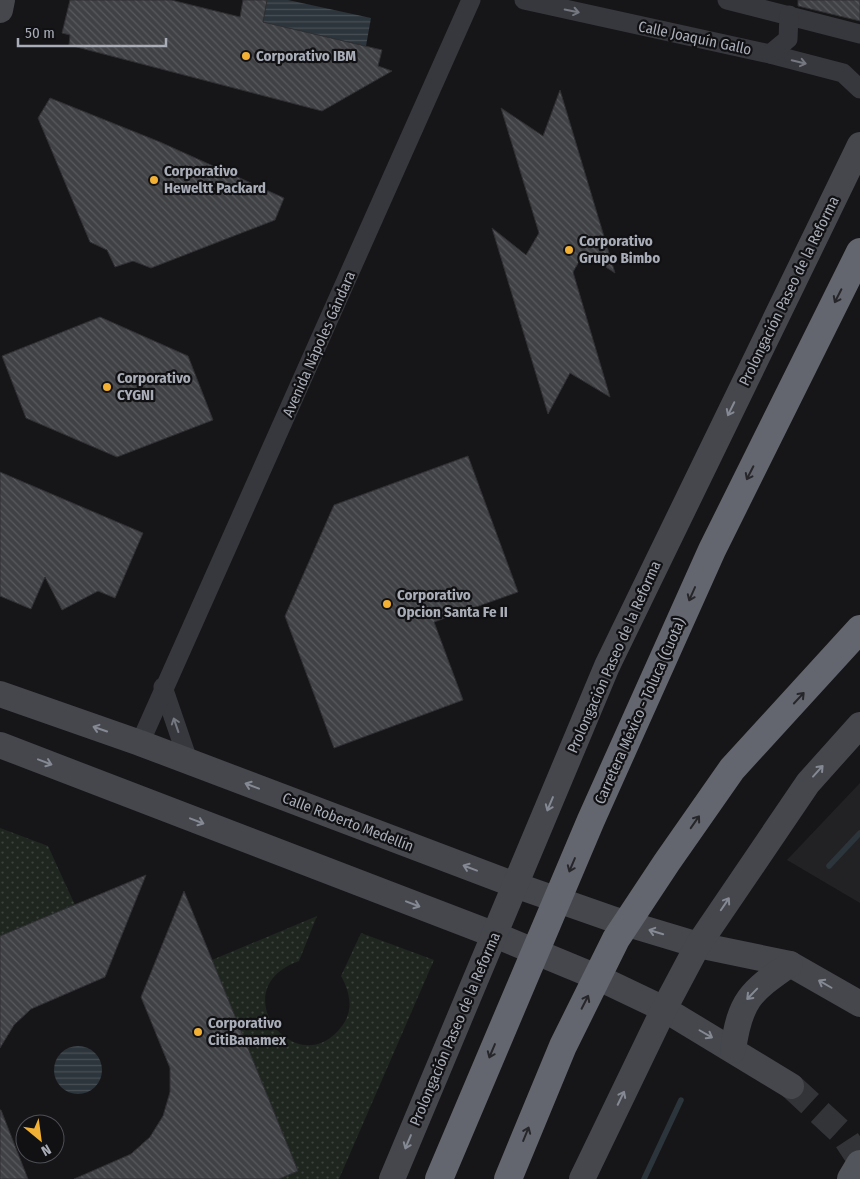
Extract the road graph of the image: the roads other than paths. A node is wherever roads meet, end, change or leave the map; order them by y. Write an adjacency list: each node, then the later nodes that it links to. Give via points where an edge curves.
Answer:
1 (2, 0): 5 (street)
2 (471, 0): 13 (street, Avenida Nápoles Gándara)
3 (524, 0): 8 (street, Calle Joaquín Gallo, one-way to 8)
4 (727, 0): 6 (street)
5 (0, 10)
6 (789, 15): 7 (street); 8 (street, via 788,39)
7 (860, 34)
8 (770, 54): 9 (street, Calle Joaquín Gallo, one-way to 9, via 843,73)
9 (860, 89)
10 (860, 145): 19 (street, Prolongación Paseo de la Reforma, one-way to 19, via 615,650)
11 (860, 252): 29 (highway, Carretera México - Toluca (Cuota), one-way to 29, via 712,550 591,820)
12 (860, 629): 30 (highway, one-way to 12, via 562,1046 616,940 732,769)
13 (163, 687): 16 (street, Avenida Nápoles Gándara); 18 (street, one-way to 13)
14 (3, 699): 16 (street, Calle Roberto Medellín, one-way to 14)
15 (860, 725): 21 (street, one-way to 15, via 808,782)
16 (140, 742): 18 (street, Calle Roberto Medellín)
17 (0, 744): 20 (street, one-way to 20)
18 (189, 763): 19 (street, Calle Roberto Medellín, one-way to 18)
19 (515, 885): 20 (street, Prolongación Paseo de la Reforma); 21 (street, Calle Roberto Medellín, one-way to 19)
20 (495, 935): 24 (street); 28 (street, Prolongación Paseo de la Reforma, one-way to 28)
21 (698, 945): 22 (street, Calle Roberto Medellín); 24 (street)
22 (790, 964): 23 (street, Calle Roberto Medellín, one-way to 22); 25 (street, one-way to 25, via 766,980 747,999 737,1020)
23 (860, 1004)
24 (664, 1009): 25 (street, one-way to 25); 31 (street, one-way to 24)
25 (734, 1050): 26 (street)
26 (791, 1086)
27 (860, 1164): 32 (main road)
28 (392, 1179)
29 (439, 1179)
30 (508, 1179)
31 (582, 1179)
32 (852, 1179)

